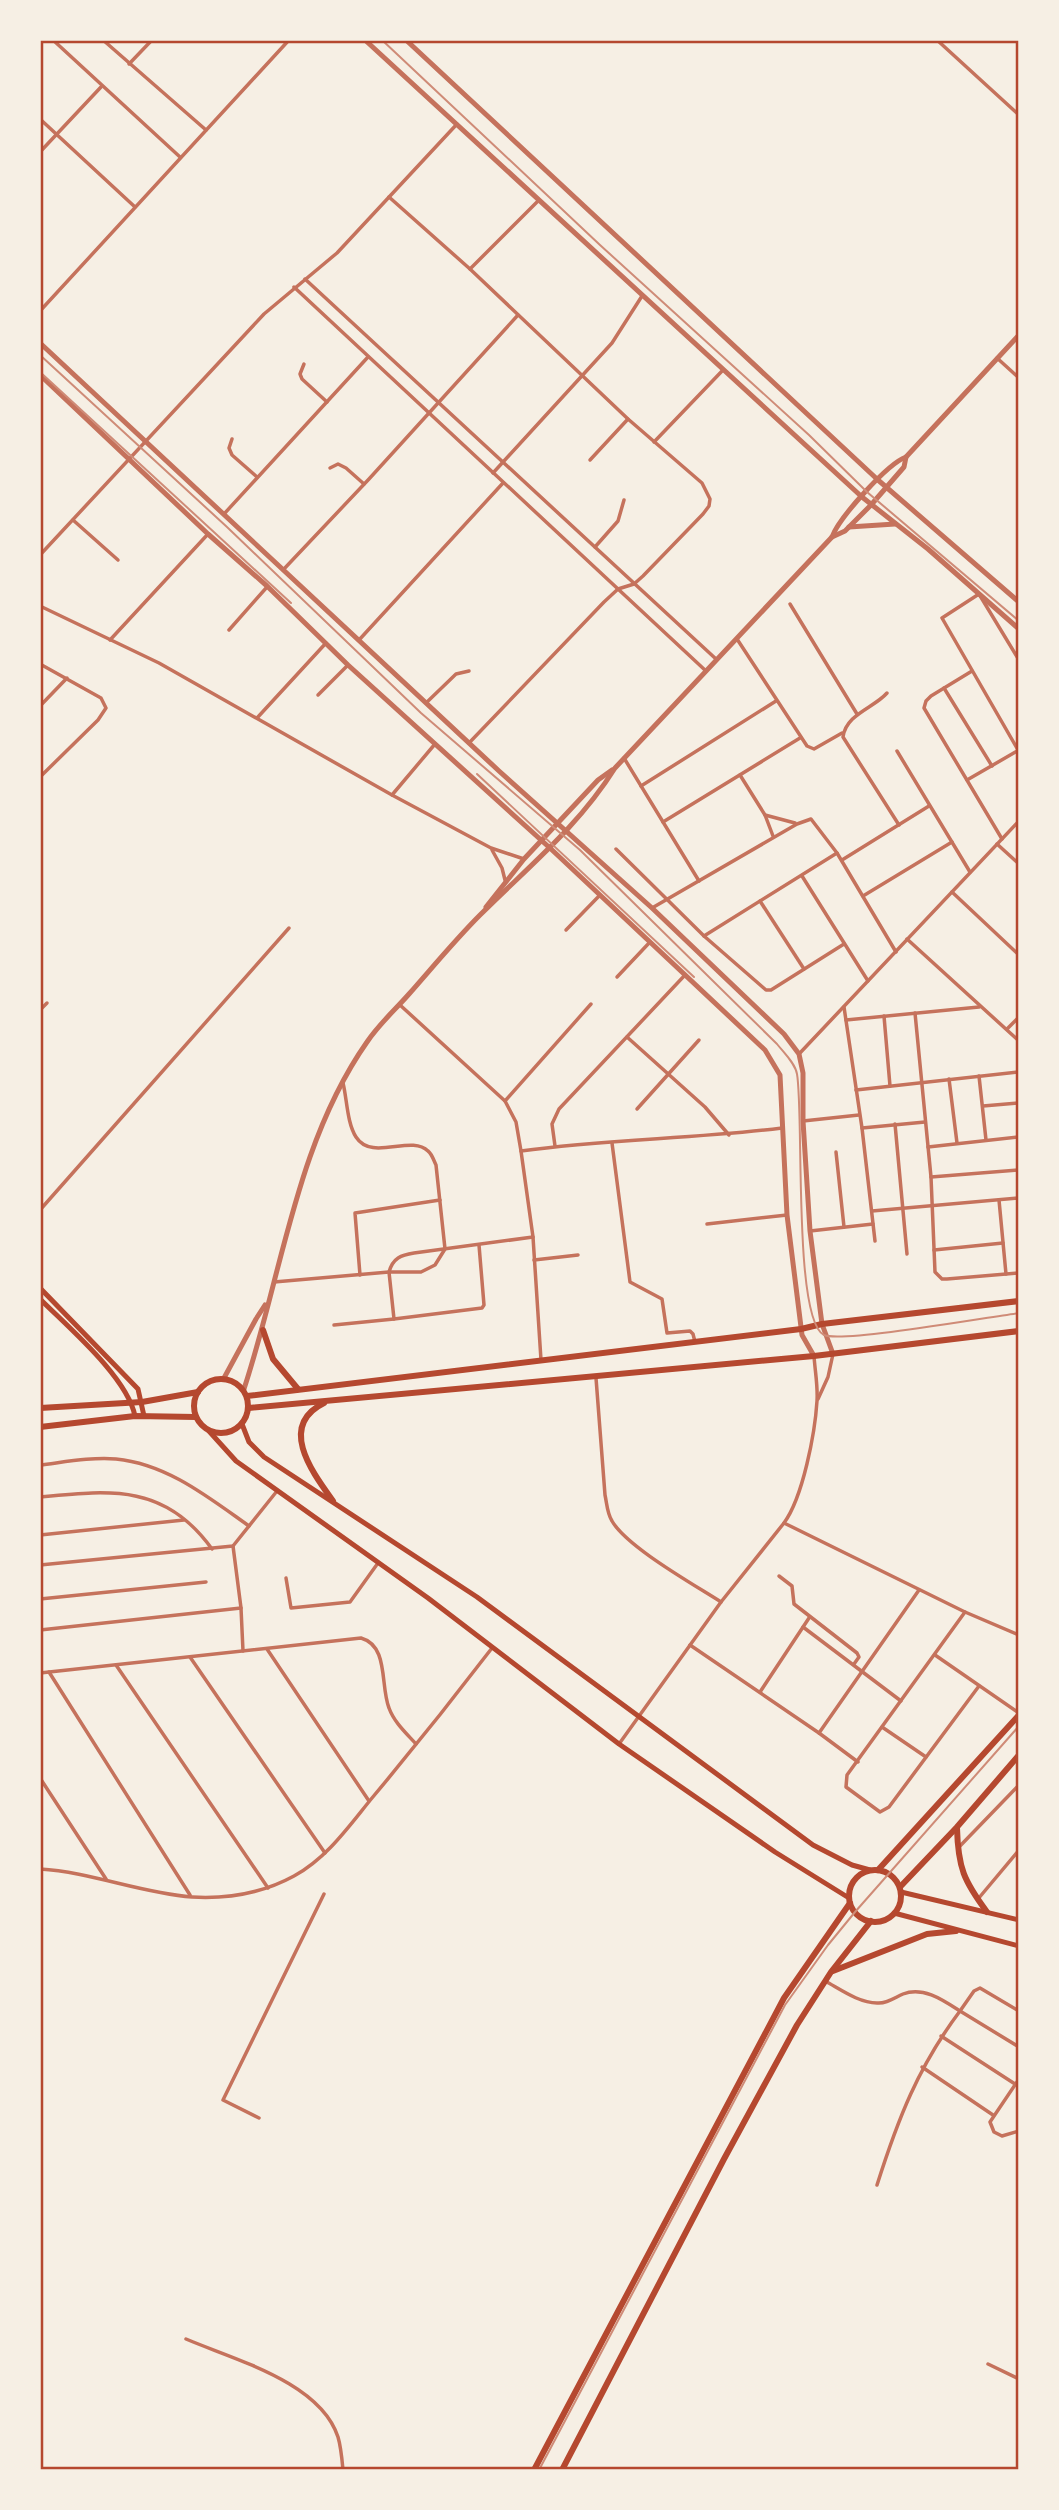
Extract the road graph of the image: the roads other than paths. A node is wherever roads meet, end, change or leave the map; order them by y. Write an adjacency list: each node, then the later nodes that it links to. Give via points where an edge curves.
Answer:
1 (52, 40): 9 (street)
2 (103, 40): 8 (street)
3 (152, 40): 8 (street)
4 (289, 40): 13 (street)
5 (365, 40): 12 (street)
6 (406, 40): 49 (street)
7 (937, 40): 10 (street)
8 (129, 64): 13 (street)
9 (101, 87): 14 (street); 16 (street)
10 (1019, 115)
11 (40, 119): 14 (street)
12 (457, 124): 17 (street); 18 (street)
13 (206, 130): 16 (street)
14 (57, 134): 15 (street); 19 (street)
15 (40, 152)
16 (180, 158): 19 (street)
17 (389, 197): 20 (street); 21 (street, via 337,253)
18 (539, 200): 20 (street); 23 (street)
19 (135, 207): 24 (street)
20 (470, 269): 25 (street)
21 (305, 279): 22 (street); 36 (street)
22 (294, 287): 28 (street); 40 (street)
23 (642, 295): 31 (street); 33 (street, via 612,343)
24 (40, 312)
25 (518, 315): 33 (street); 36 (street)
26 (1019, 335): 29 (street)
27 (40, 343): 40 (street)
28 (368, 357): 35 (street); 37 (street)
29 (997, 358): 34 (street); 42 (street)
30 (304, 364): 35 (street, via 302,379)
31 (723, 370): 41 (street); 53 (street)
32 (40, 375): 43 (street)
33 (583, 376): 38 (street); 45 (street)
34 (1019, 377)
35 (327, 402): 48 (street)
36 (438, 404): 37 (street); 45 (street)
37 (429, 414): 47 (street); 51 (street)
38 (628, 419): 41 (street); 44 (street)
39 (232, 439): 48 (street, via 232,454)
40 (146, 441): 43 (street); 56 (street)
41 (654, 442): 68 (street, via 702,483 710,499 709,506)
42 (906, 457): 49 (street, via 896,460); 52 (street, via 904,467)
43 (130, 459): 57 (street); 60 (street)
44 (590, 460)
45 (502, 463): 47 (street); 64 (street)
46 (330, 468): 51 (street, via 338,464)
47 (493, 473): 50 (street)
48 (257, 477): 56 (street)
49 (878, 480): 52 (street); 53 (street)
50 (503, 483): 70 (street); 79 (street)
51 (364, 484): 67 (street)
52 (886, 487): 55 (street); 72 (street)
53 (862, 497): 55 (street); 61 (street, via 837,524)
54 (624, 500): 64 (street, via 618,521)
55 (871, 505): 58 (street); 59 (street)
56 (224, 514): 67 (street)
57 (73, 520): 63 (street); 66 (street)
58 (896, 524): 59 (street); 71 (street)
59 (849, 527): 61 (street)
60 (208, 534): 69 (street); 78 (street)
61 (832, 537): 77 (street)
62 (40, 541): 63 (street)
63 (47, 547): 65 (street)
64 (595, 547): 68 (street)
65 (40, 555)
66 (118, 559)
67 (283, 570): 79 (street)
68 (634, 584): 70 (street); 81 (street)
69 (267, 586): 76 (street); 80 (street)
70 (618, 589): 86 (street); 99 (street)
71 (979, 594): 75 (street); 82 (street); 87 (street, via 942,618)
72 (1019, 602)
73 (790, 604): 95 (street)
74 (40, 606): 78 (street)
75 (1019, 629)
76 (229, 630)
77 (736, 638): 81 (street); 92 (street)
78 (110, 640): 96 (street)
79 (359, 640): 93 (street)
80 (326, 643): 84 (street); 96 (street)
81 (716, 659): 86 (street)
82 (1019, 660)
83 (40, 664): 88 (street)
84 (348, 666): 91 (street); 100 (street)
85 (469, 671): 93 (street, via 456,674)
86 (706, 671): 103 (street)
87 (972, 671): 89 (street); 101 (street)
88 (67, 678): 94 (street); 107 (street, via 101,698 106,708)
89 (944, 688): 104 (street); 108 (street, via 926,701 925,708)
90 (887, 693): 95 (street)
91 (318, 695)
92 (776, 701): 98 (street); 109 (street)
93 (426, 703): 99 (street)
94 (40, 706)
95 (857, 715): 97 (street)
96 (257, 718): 110 (street)
97 (842, 733): 98 (street, via 814,749); 117 (street)
98 (800, 738): 106 (street)
99 (469, 743): 115 (street)
100 (435, 744): 110 (street); 121 (street)
101 (1019, 750): 104 (street)
102 (897, 751): 111 (street)
103 (624, 758): 105 (street); 109 (street)
104 (992, 766): 108 (street)
105 (615, 768): 115 (street); 118 (street)
106 (740, 775): 112 (street); 114 (street)
107 (40, 777)
108 (967, 780): 120 (street)
109 (641, 786): 114 (street)
110 (392, 795): 124 (street)
111 (930, 806): 117 (street); 122 (street)
112 (765, 815): 116 (street); 119 (street)
113 (1019, 821): 120 (street)
114 (663, 822): 134 (street)
115 (558, 823): 118 (street); 121 (street)
116 (797, 824): 119 (street); 127 (street, via 808,818 814,821)
117 (899, 825): 129 (street)
118 (567, 831): 125 (street); 140 (street)
119 (773, 837): 134 (street)
120 (1002, 839): 123 (street)
121 (541, 840): 125 (street); 128 (street)
122 (952, 842): 131 (street); 137 (street)
123 (998, 844): 130 (street); 131 (street)
124 (491, 848): 128 (street); 133 (street)
125 (551, 849): 136 (street); 141 (street)
126 (616, 849): 138 (street)
127 (837, 853): 129 (street); 132 (street)
128 (524, 859): 133 (street)
129 (842, 860): 137 (street)
130 (1019, 864)
131 (970, 873): 135 (street)
132 (801, 875): 139 (street); 147 (street)
133 (505, 880): 141 (street)
134 (699, 881): 138 (street)
135 (952, 892): 145 (street); 149 (street)
136 (600, 895): 143 (street); 146 (street)
137 (863, 896): 148 (street)
138 (666, 899): 140 (street); 144 (street)
139 (760, 901): 144 (street); 150 (street)
140 (652, 908): 168 (street, via 784,1034)
141 (480, 915): 156 (street)
142 (289, 928): 203 (street)
143 (566, 930)
144 (704, 936): 150 (street, via 766,990)
145 (907, 939): 148 (street); 157 (street)
146 (650, 942): 151 (street); 152 (street)
147 (844, 944): 150 (street); 153 (street)
148 (896, 952): 153 (street)
149 (1019, 955)
150 (804, 969)
151 (685, 975): 165 (street); 185 (street, via 772,1059 780,1076)
152 (617, 977)
153 (868, 981): 158 (street)
154 (47, 1003): 159 (street)
155 (591, 1004): 177 (street)
156 (400, 1005): 174 (street, via 369,1040); 177 (street)
157 (980, 1006): 160 (street); 164 (street)
158 (844, 1007): 163 (street); 168 (street)
159 (40, 1010)
160 (915, 1013): 161 (street); 173 (street)
161 (884, 1016): 163 (street); 175 (street)
162 (1019, 1017): 164 (street)
163 (846, 1020): 176 (street)
164 (1007, 1029): 167 (street)
165 (627, 1037): 170 (street); 192 (street, via 554,1117)
166 (699, 1040): 170 (street)
167 (1019, 1041)
168 (799, 1054): 182 (street)
169 (1019, 1072): 171 (street)
170 (668, 1074): 180 (street); 187 (street)
171 (979, 1076): 172 (street); 179 (street)
172 (949, 1079): 173 (street); 191 (street)
173 (922, 1082): 175 (street); 183 (street)
174 (343, 1083): 199 (street, via 359,1142 368,1147 427,1149 436,1166); 223 (street, via 308,1164)
175 (890, 1086): 176 (street)
176 (856, 1090): 181 (street)
177 (505, 1101): 194 (street, via 516,1122)
178 (1019, 1103): 179 (street)
179 (983, 1106): 189 (street)
180 (637, 1109)
181 (859, 1115): 182 (street); 186 (street)
182 (803, 1121): 209 (street)
183 (925, 1122): 184 (street); 193 (street)
184 (895, 1125): 186 (street); 202 (street)
185 (782, 1128): 187 (street); 205 (street)
186 (862, 1128): 204 (street)
187 (729, 1135): 190 (street)
188 (1019, 1137): 189 (street)
189 (986, 1140): 191 (street)
190 (612, 1143): 192 (street); 234 (street, via 628,1275 632,1284 662,1299)
191 (957, 1144): 193 (street)
192 (555, 1146): 194 (street)
193 (928, 1147): 197 (street)
194 (521, 1151): 210 (street)
195 (836, 1152): 208 (street)
196 (1019, 1170): 197 (street)
197 (931, 1177): 201 (street)
198 (1019, 1198): 200 (street)
199 (440, 1200): 214 (street); 222 (street, via 355,1213)
200 (999, 1200): 201 (street); 212 (street)
201 (932, 1206): 202 (street); 215 (street)
202 (903, 1208): 204 (street); 216 (street)
203 (40, 1210)
204 (872, 1211): 207 (street)
205 (787, 1215): 206 (street); 231 (street)
206 (707, 1224)
207 (873, 1224): 208 (street); 211 (street)
208 (844, 1227): 209 (street)
209 (810, 1231): 229 (street)
210 (533, 1237): 213 (street); 218 (street)
211 (874, 1241)
212 (1003, 1243): 215 (street); 221 (street)
213 (479, 1245): 214 (street); 228 (street, via 482,1308)
214 (445, 1249): 219 (street, via 401,1255); 219 (street, via 427,1270)
215 (934, 1250): 221 (street, via 935,1272 942,1279)
216 (907, 1254)
217 (578, 1255): 218 (street)
218 (534, 1260): 239 (street)
219 (389, 1272): 222 (street); 228 (street)
220 (1019, 1273): 221 (street)
221 (1006, 1274)
222 (360, 1275): 223 (street)
223 (274, 1282): 227 (street)
224 (40, 1288): 248 (main road, via 138,1389)
225 (40, 1299): 247 (main road, via 110,1371)
226 (1019, 1301): 229 (main road)
227 (267, 1303): 232 (street); 241 (street)
228 (394, 1319): 230 (street)
229 (822, 1324): 231 (main road); 237 (street)
230 (334, 1325)
231 (801, 1328): 235 (main road); 238 (street)
232 (263, 1330): 242 (main road, via 273,1359); 244 (street)
233 (1019, 1331): 237 (main road)
234 (667, 1333): 235 (street, via 690,1331); 236 (street)
235 (695, 1342): 236 (main road)
236 (668, 1345): 239 (main road)
237 (833, 1354): 238 (main road); 246 (street)
238 (814, 1356): 240 (main road); 246 (street)
239 (541, 1362): 242 (main road)
240 (596, 1376): 245 (main road); 274 (street, via 605,1495 612,1522 636,1546)
241 (224, 1378): 243 (main road, via 210,1381); 244 (main road)
242 (298, 1389): 244 (main road)
243 (198, 1392): 248 (main road); 253 (main road)
244 (245, 1392): 250 (main road)
245 (332, 1400): 250 (main road); 260 (main road, via 308,1416 301,1442 310,1468)
246 (817, 1401): 262 (street, via 801,1485)
247 (133, 1402): 248 (main road); 249 (main road); 251 (main road)
248 (142, 1402): 252 (main road)
249 (40, 1408)
250 (249, 1408): 254 (main road)
251 (135, 1416): 252 (main road); 255 (main road)
252 (144, 1416): 253 (main road)
253 (196, 1417): 256 (main road)
254 (242, 1424): 256 (main road, via 226,1433); 260 (main road, via 254,1449)
255 (40, 1427)
256 (208, 1430): 258 (main road, via 236,1461)
257 (40, 1465): 263 (street, via 113,1459 138,1462 181,1481)
258 (277, 1491): 263 (street); 267 (main road)
259 (40, 1497): 261 (street, via 119,1492 143,1497)
260 (333, 1502): 296 (main road, via 477,1597)
261 (186, 1520): 264 (street); 266 (street)
262 (784, 1523): 272 (street); 274 (street)
263 (249, 1526): 265 (street)
264 (40, 1535)
265 (233, 1546): 266 (street); 275 (street)
266 (212, 1549): 268 (street)
267 (378, 1563): 270 (street, via 349,1602 291,1608); 282 (main road)
268 (40, 1564)
269 (779, 1576): 277 (street, via 792,1586 794,1604)
270 (286, 1578)
271 (206, 1582): 273 (street)
272 (919, 1590): 276 (street); 289 (street)
273 (40, 1599)
274 (721, 1602): 281 (street)
275 (241, 1608): 279 (street); 284 (street)
276 (965, 1612): 280 (street); 285 (street)
277 (810, 1618): 278 (street); 287 (street, via 857,1653)
278 (803, 1627): 287 (street); 293 (street)
279 (40, 1630)
280 (1019, 1634)
281 (690, 1645): 293 (street); 296 (street)
282 (493, 1647): 299 (street); 300 (main road)
283 (267, 1649): 284 (street); 299 (street, via 361,1638 369,1641 379,1652 393,1717); 306 (street)
284 (243, 1651): 286 (street)
285 (935, 1655): 292 (street); 294 (street)
286 (190, 1657): 288 (street); 310 (street)
287 (854, 1664): 289 (street)
288 (116, 1665): 290 (street); 314 (street)
289 (864, 1671): 294 (street); 298 (street)
290 (49, 1672): 291 (street); 317 (street)
291 (40, 1673)
292 (979, 1686): 295 (street); 302 (street)
293 (760, 1692): 298 (street)
294 (901, 1701): 297 (street)
295 (1019, 1714): 312 (main road)
296 (638, 1718): 300 (street); 312 (main road, via 813,1844 845,1862)
297 (882, 1727): 302 (street); 303 (street)
298 (819, 1733): 303 (street)
299 (416, 1744): 306 (street)
300 (619, 1744): 319 (main road)
301 (1018, 1756): 307 (main road)
302 (926, 1757): 303 (street, via 889,1807 880,1811 846,1787 847,1775)
303 (858, 1762)
304 (40, 1778): 313 (street)
305 (1019, 1785): 308 (street)
306 (369, 1801): 310 (street)
307 (957, 1827): 308 (main road); 315 (main road)
308 (957, 1849): 318 (main road, via 962,1873)
309 (1019, 1850): 318 (street)
310 (325, 1853): 314 (street)
311 (40, 1870): 313 (street, via 64,1870)
312 (874, 1870): 315 (main road, via 891,1875); 319 (main road, via 858,1876)
313 (107, 1881): 317 (street)
314 (268, 1888): 317 (street)
315 (900, 1889): 320 (main road); 321 (main road)
316 (324, 1894): 335 (street, via 223,2100)
317 (191, 1897)
318 (978, 1899): 320 (main road)
319 (850, 1900): 323 (main road, via 857,1914); 342 (main road, via 785,1998)
320 (988, 1912): 322 (main road)
321 (894, 1913): 323 (main road); 324 (main road)
322 (1019, 1920)
323 (871, 1921): 326 (main road)
324 (956, 1931): 325 (main road); 326 (main road, via 928,1934)
325 (1019, 1947)
326 (831, 1972): 327 (main road)
327 (825, 1981): 328 (street, via 876,2003 919,1991); 343 (main road, via 762,2088)
328 (960, 2011): 329 (street, via 979,1988); 330 (street); 331 (street)
329 (1019, 2011)
330 (941, 2036): 332 (street); 333 (street)
331 (1019, 2047)
332 (922, 2067): 334 (street); 337 (street)
333 (1017, 2081): 334 (street)
334 (993, 2115): 336 (street, via 990,2122 995,2132 1002,2136)
335 (259, 2118)
336 (1019, 2131)
337 (877, 2185)
338 (186, 2339): 341 (street, via 279,2378 316,2402 338,2436)
339 (988, 2364): 340 (street)
340 (1019, 2379)
341 (343, 2470)
342 (534, 2470)
343 (562, 2470)

